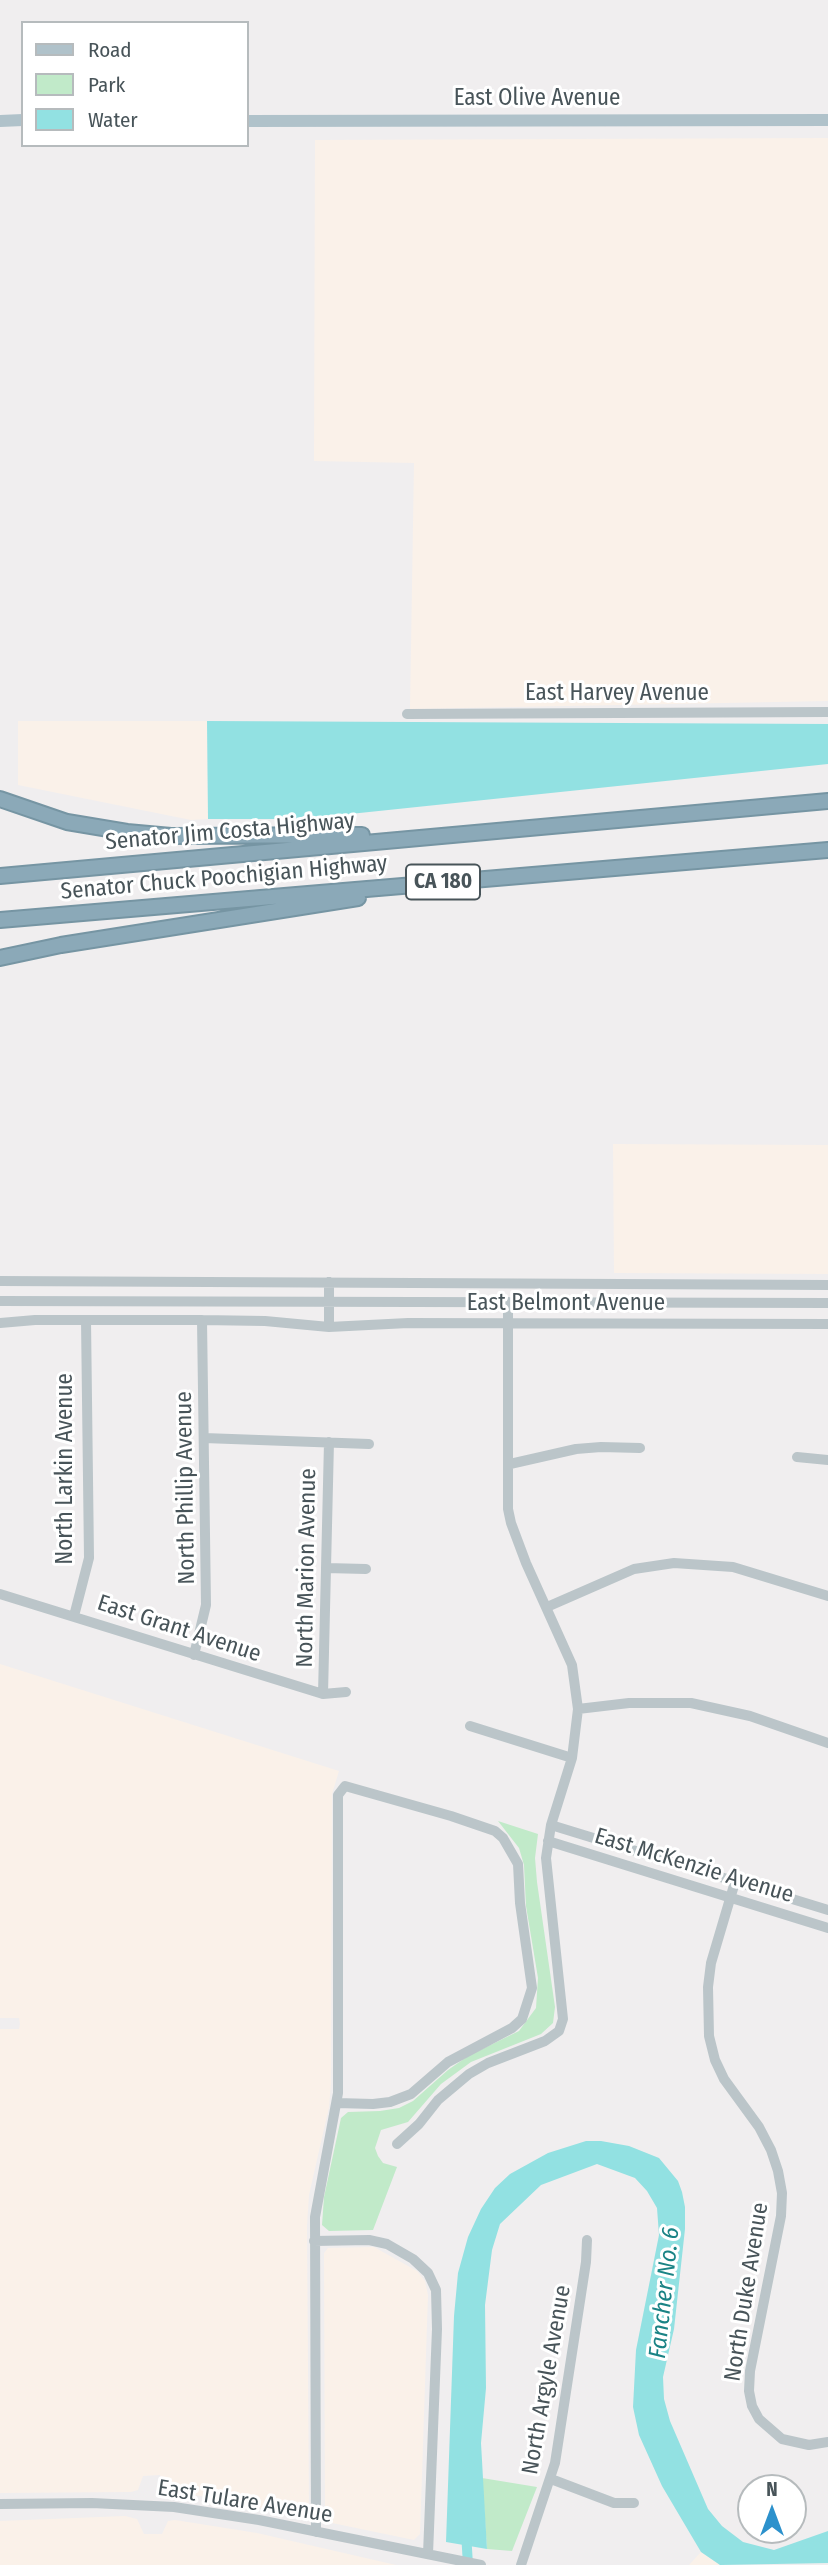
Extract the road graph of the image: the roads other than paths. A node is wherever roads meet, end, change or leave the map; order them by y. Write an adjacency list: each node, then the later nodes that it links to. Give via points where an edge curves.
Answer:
1 (21, 120): 3 (main road)
2 (828, 120): 4 (main road, East Olive Avenue)
3 (0, 121)
4 (248, 121)
5 (828, 712): 6 (street, East Harvey Avenue)
6 (407, 714)
7 (0, 799): 9 (highway, via 68,822 149,834)
8 (828, 801): 9 (highway, CA 180)
9 (465, 834): 11 (highway, Senator Jim Costa Highway / CA 180)
10 (828, 850): 12 (highway, Senator Chuck Poochigian Highway / CA 180)
11 (0, 876)
12 (472, 880): 13 (highway, Senator Chuck Poochigian Highway / CA 180); 14 (highway)
13 (0, 920)
14 (0, 958)
15 (0, 1281): 16 (street, East Belmont Avenue)
16 (329, 1282): 17 (street, East Belmont Avenue); 19 (street)
17 (828, 1285)
18 (0, 1301): 19 (street, East Belmont Avenue)
19 (329, 1301): 20 (street, East Belmont Avenue); 27 (street)
20 (508, 1302): 21 (street, East Belmont Avenue); 25 (street)
21 (828, 1303)
22 (86, 1320): 23 (street, East Belmont Avenue); 24 (street, East Belmont Avenue); 40 (street, North Larkin Avenue, via 89,1558)
23 (202, 1320): 27 (street, East Belmont Avenue); 28 (street, North Phillip Avenue)
24 (0, 1323)
25 (508, 1323): 26 (street, East Belmont Avenue); 27 (street, East Belmont Avenue); 34 (street)
26 (828, 1324)
27 (329, 1327)
28 (204, 1438): 29 (street); 41 (street, North Phillip Avenue, via 206,1605)
29 (329, 1442): 30 (street); 35 (street, North Marion Avenue)
30 (369, 1444)
31 (640, 1448): 34 (street, via 576,1449)
32 (797, 1457): 33 (street)
33 (828, 1460)
34 (510, 1464): 39 (street, via 511,1523)
35 (326, 1568): 36 (street); 43 (street, North Marion Avenue)
36 (366, 1569)
37 (0, 1594): 40 (street, East Grant Avenue)
38 (828, 1596): 39 (street, via 733,1567 674,1563 634,1569)
39 (547, 1607): 44 (street, via 572,1665)
40 (74, 1616): 41 (street, East Grant Avenue)
41 (194, 1655): 43 (street, East Grant Avenue)
42 (346, 1692): 43 (street, East Grant Avenue)
43 (323, 1694)
44 (578, 1709): 46 (street, via 661,1701 691,1703 750,1716); 47 (street)
45 (470, 1726): 47 (street)
46 (828, 1743)
47 (572, 1758): 48 (street)
48 (551, 1825): 49 (street); 50 (street, East McKenzie Avenue)
49 (548, 1841): 51 (street, East McKenzie Avenue); 55 (street, via 548,1893 564,2005 562,2025 553,2037 488,2063 452,2087)
50 (735, 1882): 51 (street, North Duke Avenue); 52 (street, East McKenzie Avenue)
51 (730, 1898): 53 (street, East McKenzie Avenue); 58 (street, North Duke Avenue, via 711,1963 709,2036 724,2079 771,2150 780,2182 781,2216 748,2392 759,2419 771,2431 793,2443)
52 (828, 1910)
53 (828, 1928)
54 (337, 2103): 54 (street, via 338,1795 345,1786 451,1816 503,1838 517,1864 532,1988 522,2019 512,2028 449,2062 411,2094 390,2102); 57 (street, via 317,2197)
55 (397, 2144)
56 (587, 2240): 59 (street, North Argyle Avenue)
57 (314, 2241): 62 (street); 63 (street, via 369,2239 387,2244 428,2273 436,2290)
58 (828, 2442)
59 (551, 2479): 60 (street, via 614,2502); 65 (street, North Argyle Avenue)
60 (634, 2503)
61 (0, 2504): 62 (street, East Tulare Avenue, via 174,2507)
62 (316, 2532): 63 (street, East Tulare Avenue)
63 (428, 2554): 64 (street, East Tulare Avenue)
64 (481, 2565)
65 (521, 2565)

